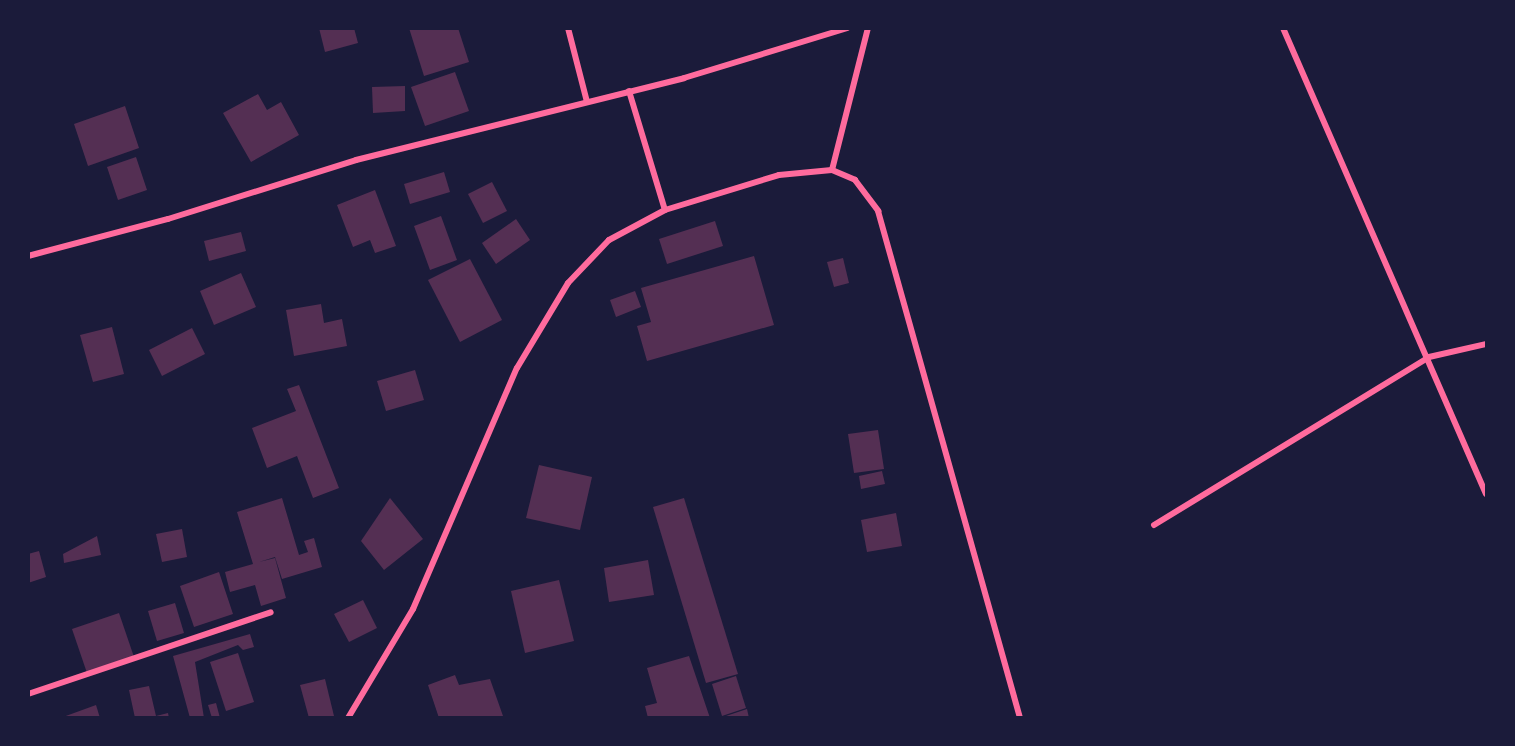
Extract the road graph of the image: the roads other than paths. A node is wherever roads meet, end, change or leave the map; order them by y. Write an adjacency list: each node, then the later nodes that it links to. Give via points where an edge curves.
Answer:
1 (568, 28): 6 (street)
2 (848, 28): 5 (street)
3 (868, 28): 7 (street)
4 (1284, 28): 11 (street)
5 (629, 91): 6 (street); 8 (street)
6 (587, 102): 9 (street, via 356,160 168,219)
7 (832, 170): 8 (street, via 779,175); 17 (street, via 855,180 878,211)
8 (666, 210): 16 (street, via 609,240 568,284 517,368 413,609)
9 (28, 256)
10 (1486, 344): 11 (street)
11 (1429, 357): 12 (street); 13 (street)
12 (1486, 494)
13 (1154, 525)
14 (271, 612): 15 (street)
15 (28, 694)
16 (348, 717)
17 (1020, 717)

